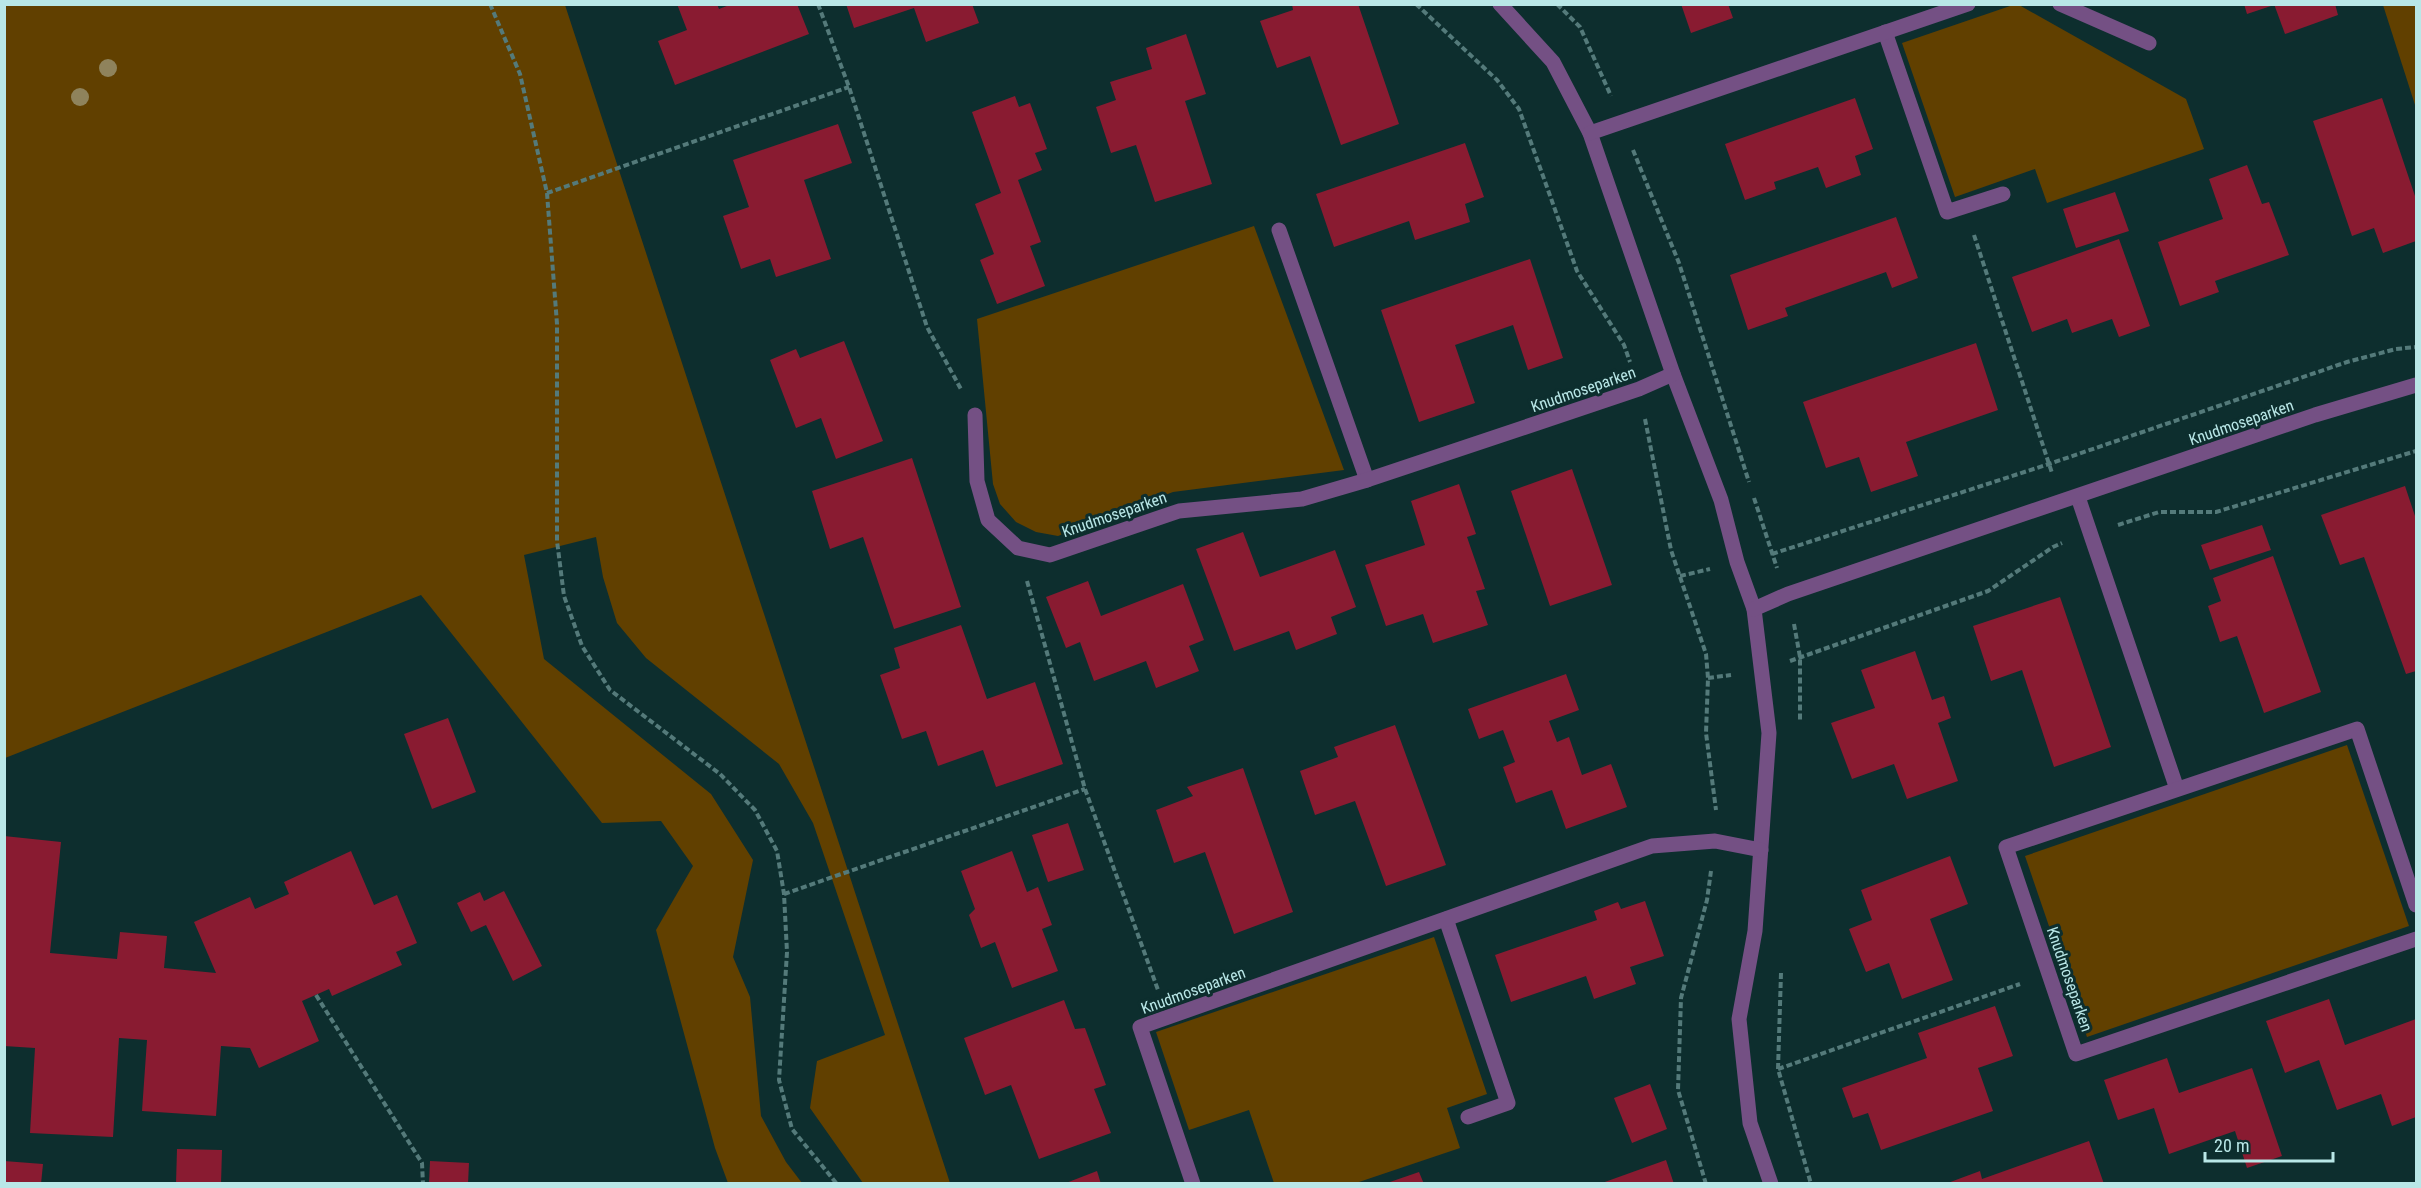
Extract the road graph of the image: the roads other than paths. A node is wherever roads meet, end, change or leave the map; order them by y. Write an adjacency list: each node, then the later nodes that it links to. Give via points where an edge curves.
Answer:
1 (1500, 4): 6 (street, via 1553,62)
2 (1968, 4): 4 (street)
3 (2060, 4): 5 (street)
4 (1885, 32): 6 (street); 7 (street, via 1947,212)
5 (2150, 43)
6 (1590, 133): 9 (street)
7 (2003, 194)
8 (1279, 230): 12 (street)
9 (1673, 375): 12 (street, Knudmoseparken); 14 (street, via 1721,500)
10 (2416, 385): 13 (street, Knudmoseparken, via 2315,415)
11 (975, 415): 12 (street, Knudmoseparken, via 976,481 988,520 1018,548 1050,555 1179,511 1302,499)
12 (1367, 480)
13 (2071, 499): 14 (street, Knudmoseparken, via 1788,594); 15 (street, via 2090,533)
14 (1754, 609): 16 (street, via 1769,733)
15 (2176, 789): 17 (street, Knudmoseparken, via 2357,729); 19 (street, Knudmoseparken, via 2006,847 2076,1054)
16 (1761, 850): 18 (street, Knudmoseparken, via 1715,841 1652,846); 22 (street, via 1755,931 1739,1019 1750,1123)
17 (2416, 905)
18 (1446, 919): 20 (street, via 1508,1102); 21 (street, Knudmoseparken, via 1140,1027)
19 (2416, 939)
20 (1468, 1118)
21 (1193, 1184)
22 (1771, 1184)

